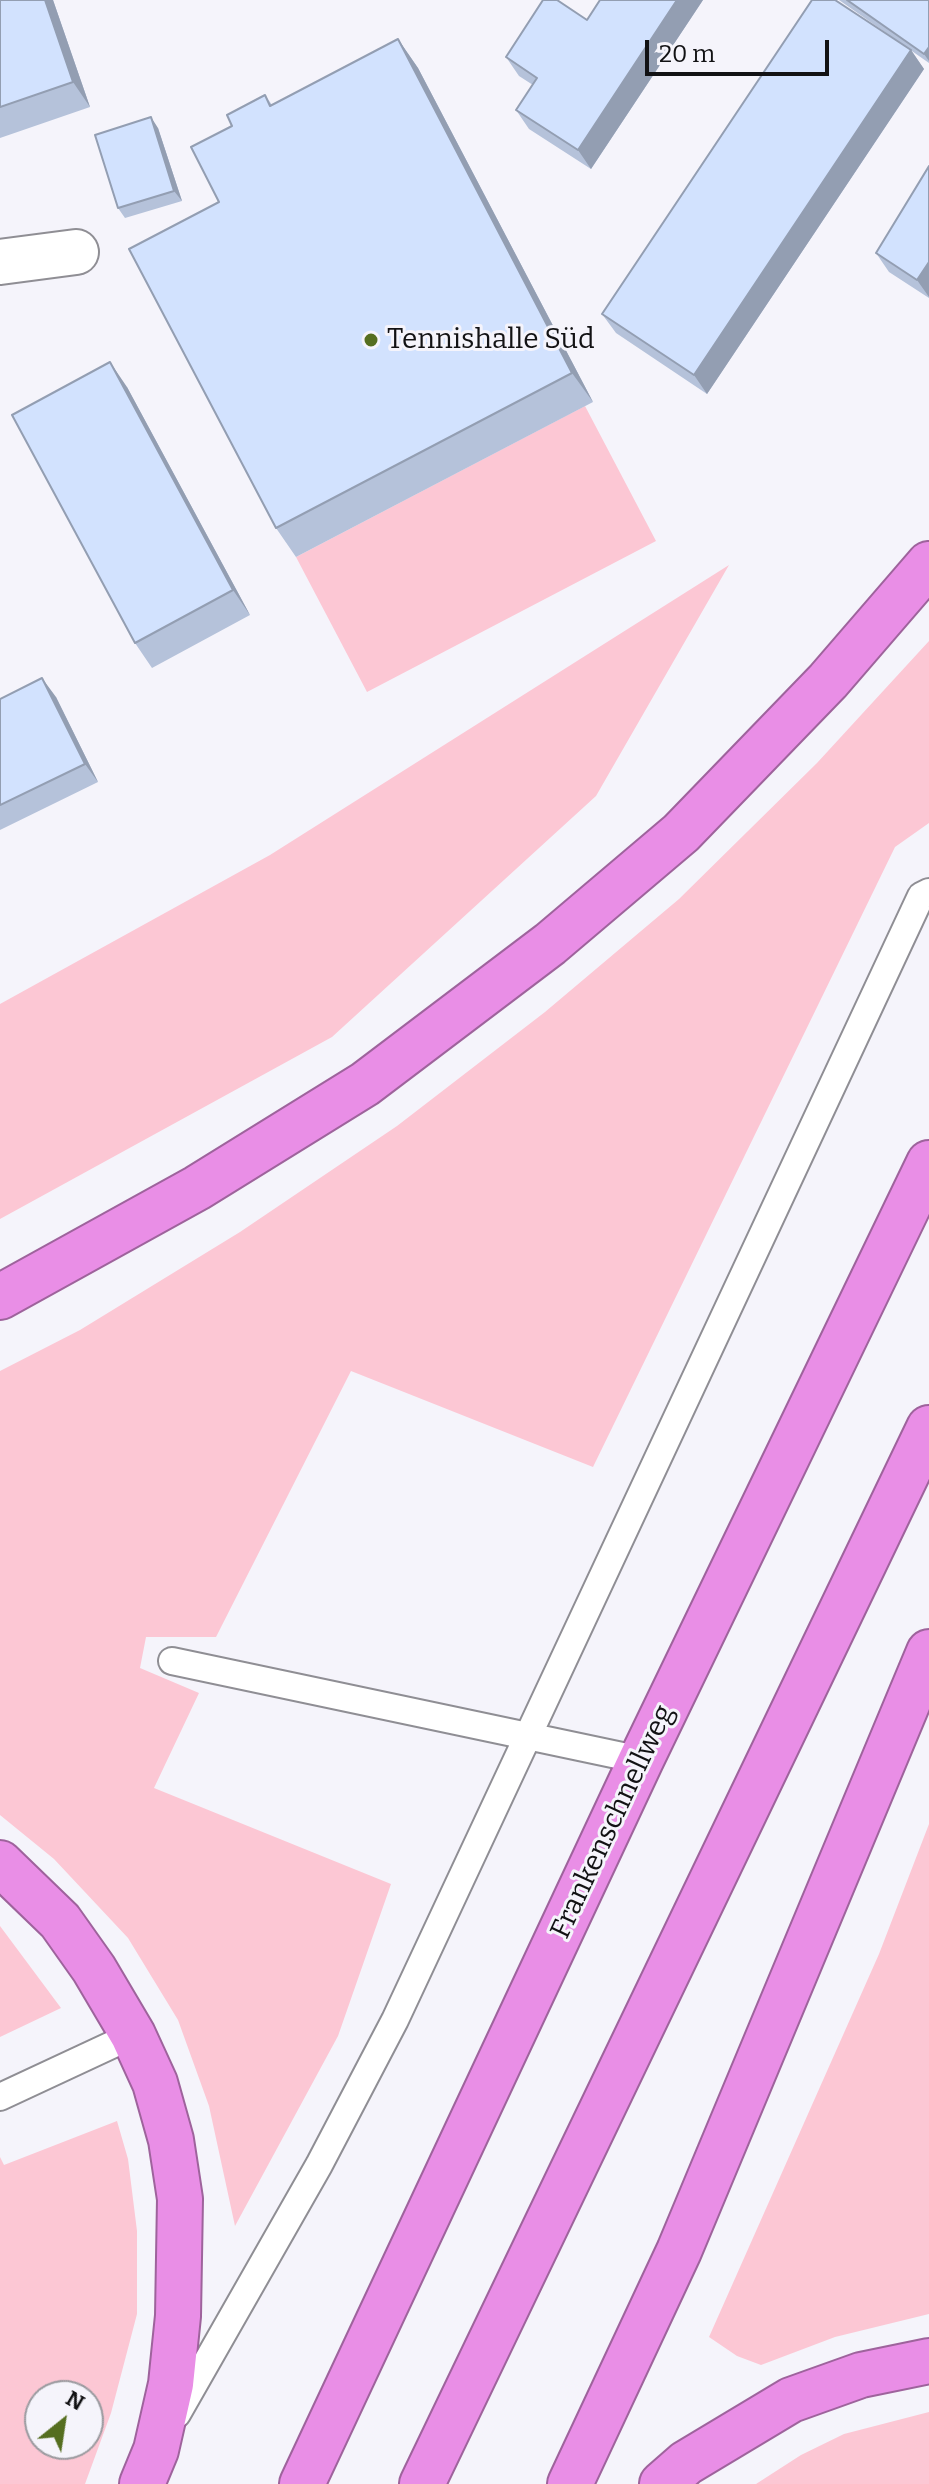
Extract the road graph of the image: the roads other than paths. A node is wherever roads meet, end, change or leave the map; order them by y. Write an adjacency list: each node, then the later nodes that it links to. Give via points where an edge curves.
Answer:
1 (76, 252): 2 (street)
2 (0, 262)
3 (929, 564): 6 (highway, via 828,681 681,833 550,944 365,1084 197,1188)
4 (929, 892): 10 (lane, via 921,896)
5 (929, 1163): 11 (highway, Frankenschnellweg)
6 (0, 1297)
7 (929, 1428): 18 (highway)
8 (929, 1652): 19 (highway, via 679,2251)
9 (172, 1661): 10 (lane)
10 (525, 1736): 11 (lane); 16 (lane, via 367,2073)
11 (641, 1760): 17 (highway, Frankenschnellweg)
12 (0, 1863): 13 (highway, via 60,1921)
13 (133, 2035): 14 (lane); 16 (highway, via 155,2083 180,2199 171,2384)
14 (0, 2097)
15 (929, 2361): 20 (highway, via 861,2375 791,2400 686,2463)
16 (149, 2467)
17 (302, 2484)
18 (422, 2484)
19 (570, 2484)
20 (662, 2484)

